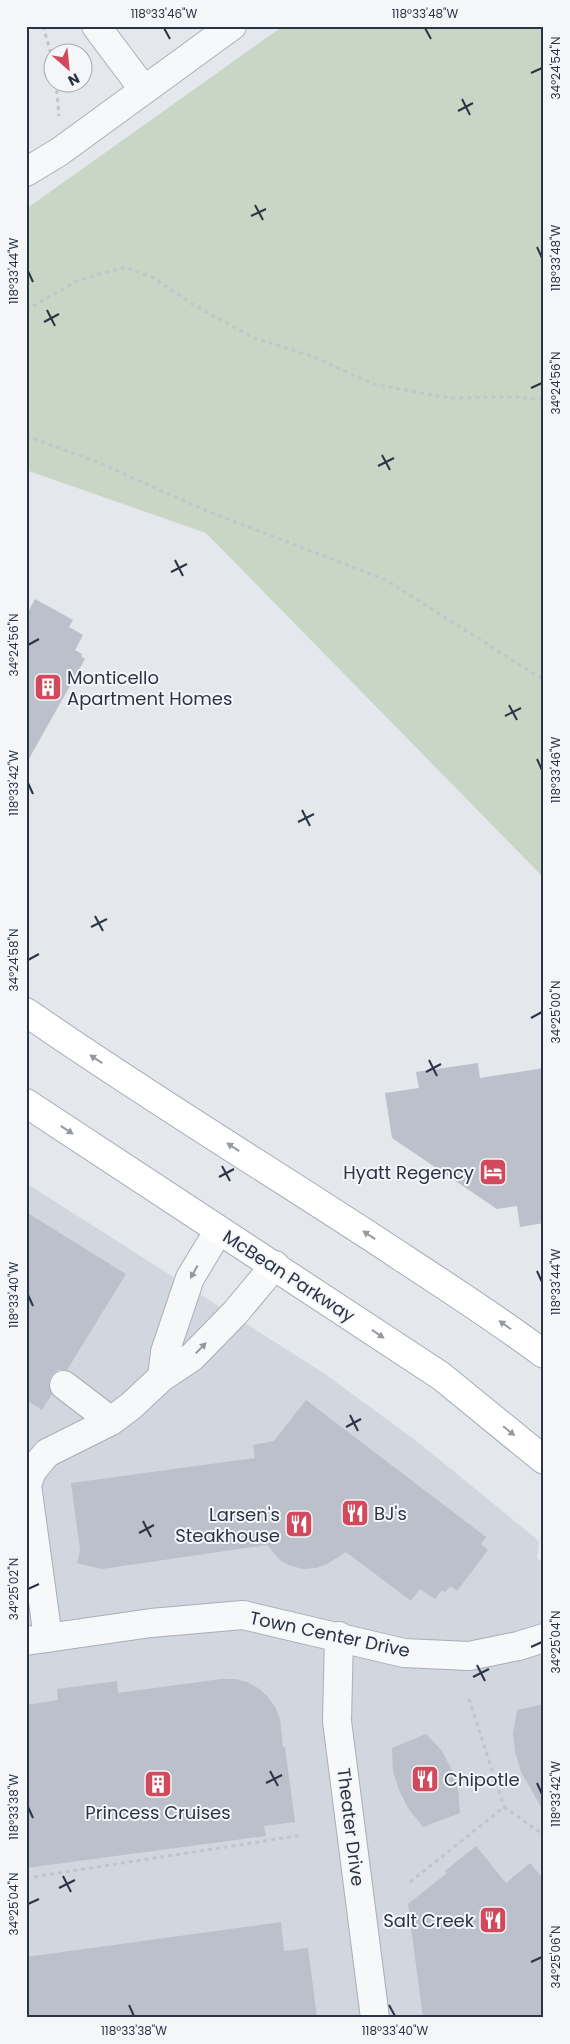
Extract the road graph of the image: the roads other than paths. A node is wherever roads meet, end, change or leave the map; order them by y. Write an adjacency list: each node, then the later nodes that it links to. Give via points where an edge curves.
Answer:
1 (96, 26): 3 (street)
2 (232, 26): 3 (street)
3 (144, 90): 4 (street)
4 (26, 172)
5 (26, 1012): 9 (main road, one-way to 5, via 483,1310)
6 (26, 1103): 7 (main road, McBean Parkway, one-way to 7)
7 (218, 1230): 8 (main road, McBean Parkway); 10 (street, one-way to 10, via 190,1278 165,1352)
8 (275, 1265): 10 (street, one-way to 8, via 192,1357); 13 (main road, McBean Parkway, one-way to 13, via 441,1376)
9 (544, 1354)
10 (162, 1377): 12 (street)
11 (64, 1385): 12 (street)
12 (111, 1421): 16 (street, via 47,1454 32,1471 27,1485)
13 (544, 1460)
14 (339, 1636): 15 (street, Town Center Drive, via 404,1653 469,1656); 16 (street, Town Center Drive, via 243,1615); 17 (street, Theater Drive, via 337,1721)
15 (544, 1638)
16 (37, 1639)
17 (375, 2018)

